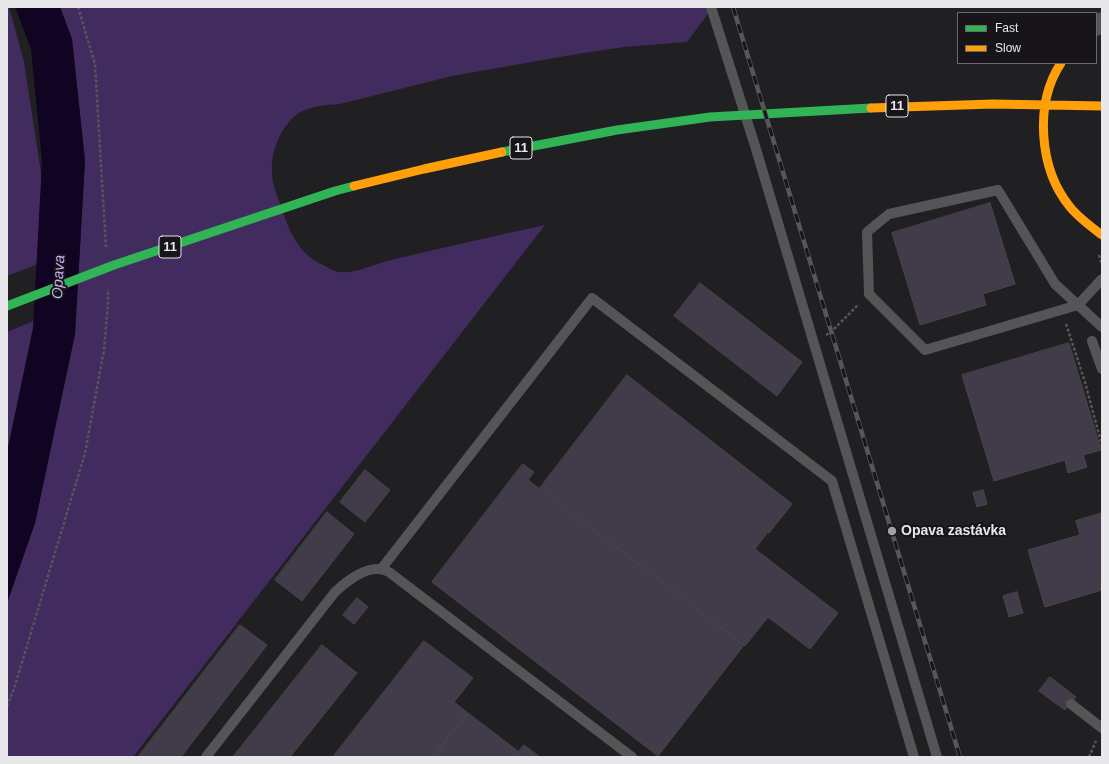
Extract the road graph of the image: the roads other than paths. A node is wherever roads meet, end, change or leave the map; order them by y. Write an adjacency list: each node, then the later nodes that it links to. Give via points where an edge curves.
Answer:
1 (711, 7): 17 (lane, via 758,156)
2 (1060, 64): 4 (main road, via 1051,80 1046,97 1043,134 1045,152 1060,192 1084,222)
3 (1097, 105): 7 (main road, 11, via 993,104 801,111 710,117 617,130 511,150 335,191 114,265)
4 (1102, 235)
5 (1102, 279): 6 (lane)
6 (1078, 305): 6 (lane, via 925,350 869,294 867,232 889,214 998,190 1055,284); 8 (lane)
7 (7, 306)
8 (1102, 327)
9 (1092, 341): 10 (lane)
10 (1102, 369)
11 (382, 568): 14 (lane, via 358,575 335,592); 15 (lane); 16 (lane, via 592,298 832,481)
12 (1071, 704): 13 (lane)
13 (1102, 728)
14 (206, 757)
15 (632, 757)
16 (914, 757)
17 (937, 757)

